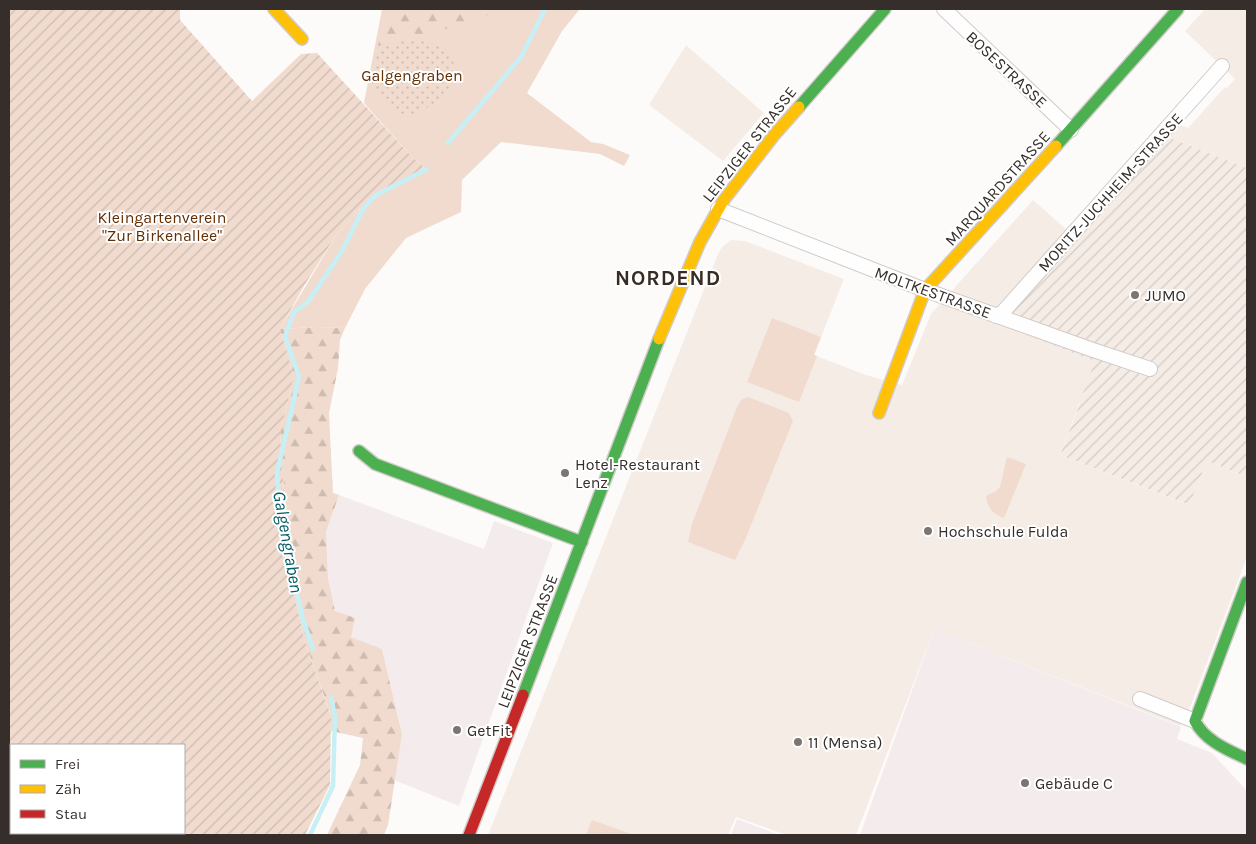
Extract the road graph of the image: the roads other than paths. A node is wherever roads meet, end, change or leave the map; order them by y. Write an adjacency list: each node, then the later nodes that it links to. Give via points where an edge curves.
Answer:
1 (274, 9): 5 (street)
2 (885, 9): 8 (street, LEIPZIGER STRASSE, via 775,134)
3 (944, 9): 7 (street, BOSESTRASSE)
4 (1178, 9): 7 (street, MARQUARDSTRASSE)
5 (302, 39)
6 (1222, 66): 10 (street, MORITZ-JUCHHEIM-STRASSE, via 1003,312)
7 (1071, 130): 9 (street, MARQUARDSTRASSE)
8 (718, 209): 9 (street, MOLTKESTRASSE); 14 (street, LEIPZIGER STRASSE, via 684,278)
9 (925, 290): 10 (street, MOLTKESTRASSE); 12 (street, MARQUARDSTRASSE)
10 (996, 316): 11 (street, MOLTKESTRASSE)
11 (1150, 369)
12 (880, 413)
13 (359, 452): 14 (street, via 375,464)
14 (582, 542): 19 (street, LEIPZIGER STRASSE)
15 (1247, 582): 17 (street)
16 (1140, 699): 17 (street)
17 (1196, 723): 18 (street, via 1209,738)
18 (1247, 759)
19 (469, 835)

